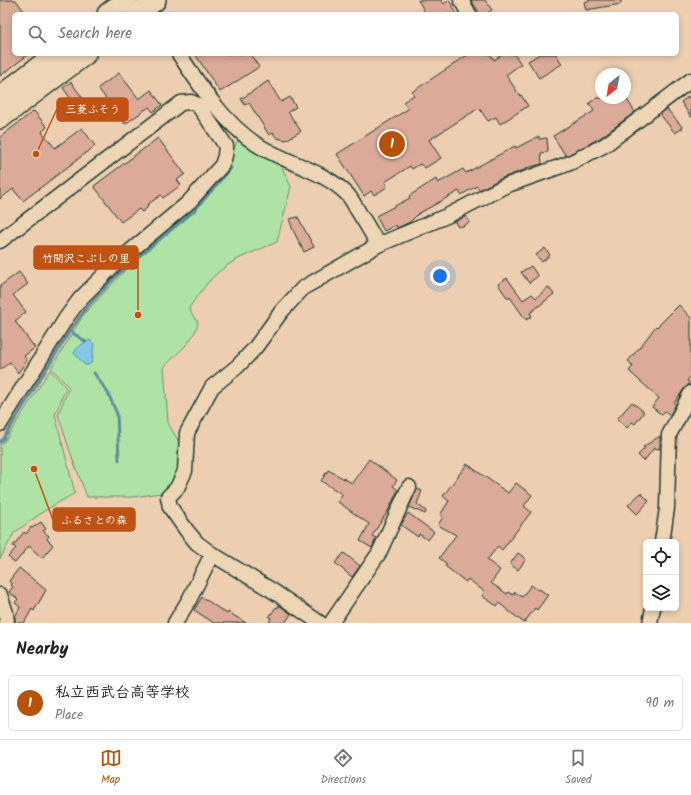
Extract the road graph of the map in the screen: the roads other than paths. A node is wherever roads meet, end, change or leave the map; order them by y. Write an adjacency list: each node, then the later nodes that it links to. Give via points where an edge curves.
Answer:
1 (126, 0): 3 (highway)
2 (461, 0): 4 (street)
3 (111, 12)
4 (468, 12)
5 (53, 56): 9 (highway)
6 (82, 56): 10 (highway)
7 (180, 56): 12 (street, via 217,108 255,144 337,185 349,196)
8 (691, 80): 12 (street, via 605,145 570,163 505,186 449,215)
9 (0, 97)
10 (0, 118)
11 (0, 241): 14 (street, via 181,103 191,102 198,105 226,146 222,165 189,202 116,263 80,298)
12 (378, 245): 17 (street, via 303,288 281,312 255,348 212,387 191,424 187,433 184,471 177,488 168,497 170,507 187,530)
13 (691, 393): 16 (street, via 669,435 667,508)
14 (0, 424)
15 (409, 486): 23 (street, via 379,553)
16 (662, 539)
17 (212, 554): 21 (street, via 189,600); 22 (street)
18 (0, 595): 20 (street)
19 (652, 611): 24 (street)
20 (7, 623)
21 (174, 623)
22 (320, 623)
23 (332, 623)
24 (650, 623)

